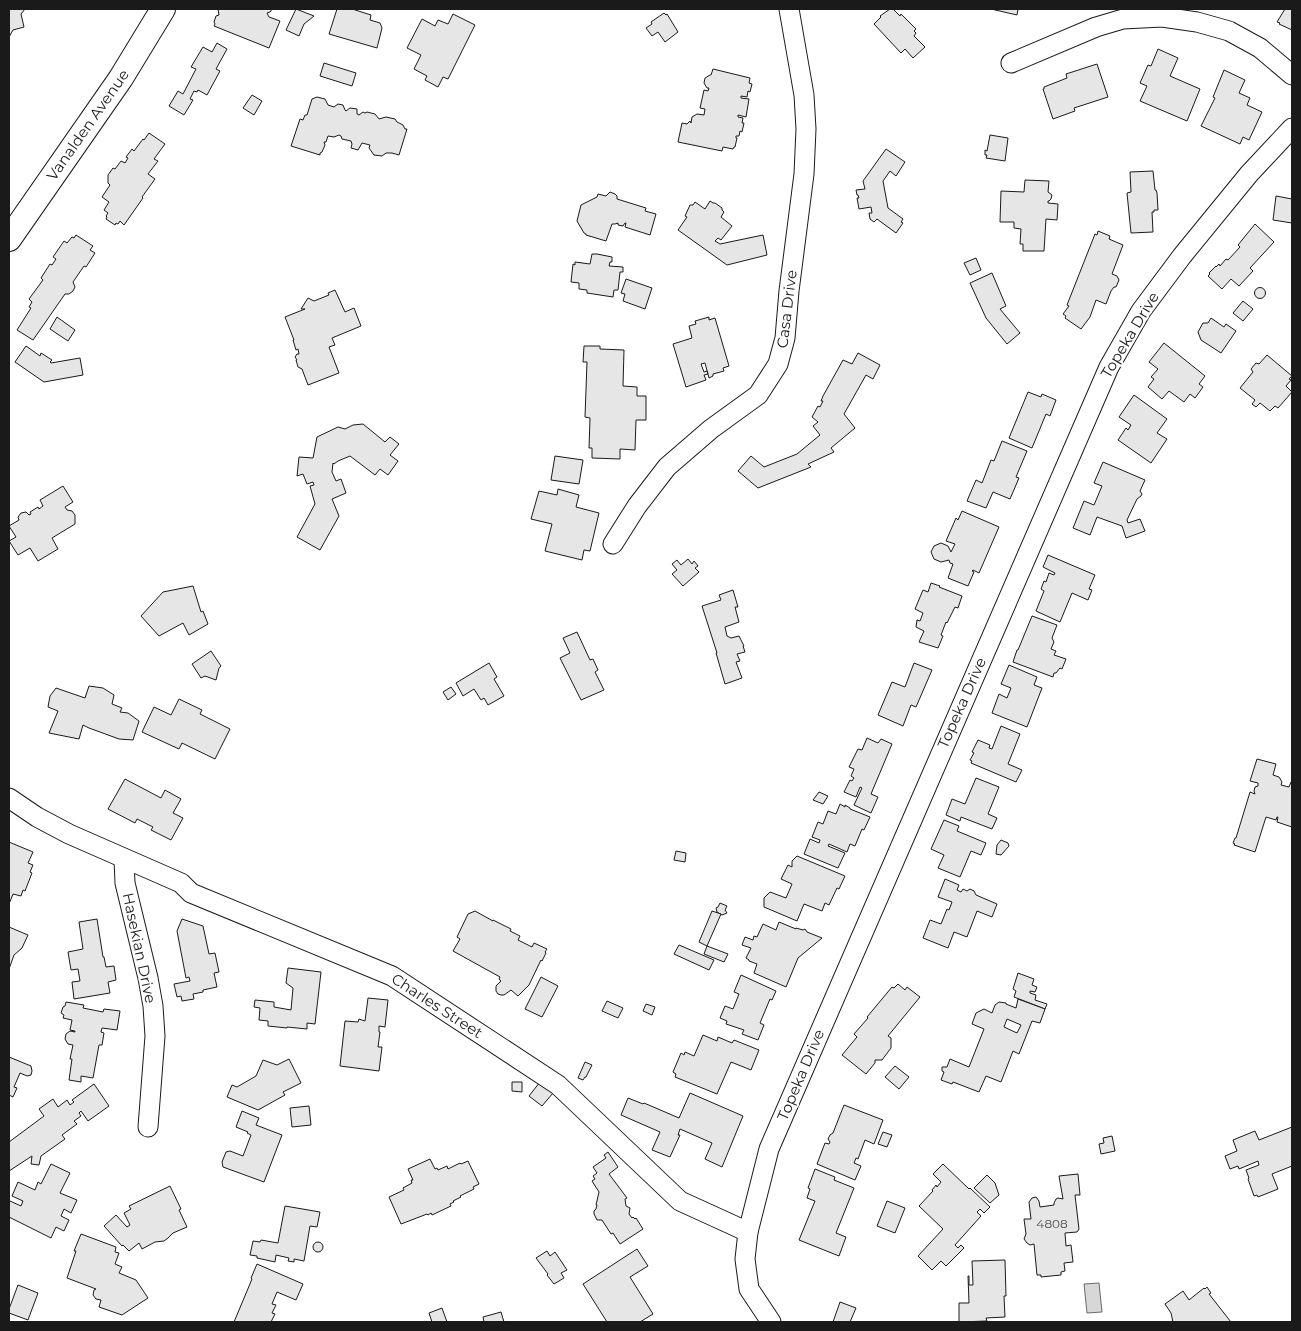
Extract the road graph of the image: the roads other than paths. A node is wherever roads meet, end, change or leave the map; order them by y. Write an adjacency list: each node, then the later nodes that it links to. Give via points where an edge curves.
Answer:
1 (163, 9): 6 (main road, Vanalden Avenue, via 121,78)
2 (789, 9): 7 (street, Casa Drive, via 804,94 806,129 804,174 785,338 778,364 758,394 667,467)
3 (1011, 63): 4 (street, via 1096,27 1123,19 1162,17 1229,31 1260,48)
4 (1292, 75)
5 (1292, 128): 11 (street, Topeka Drive, via 1249,174 1182,256 1141,311 1109,367 769,1149)
6 (9, 239)
7 (613, 544)
8 (9, 798): 9 (street, Charles Street, via 69,834)
9 (124, 859): 10 (street, Hasekian Drive, via 125,883 153,1006 155,1036); 11 (street, Charles Street, via 180,883 191,893 392,976 558,1085 680,1201)
10 (148, 1127)
11 (748, 1232): 12 (street, Topeka Drive, via 745,1259 749,1289)
12 (771, 1322)

